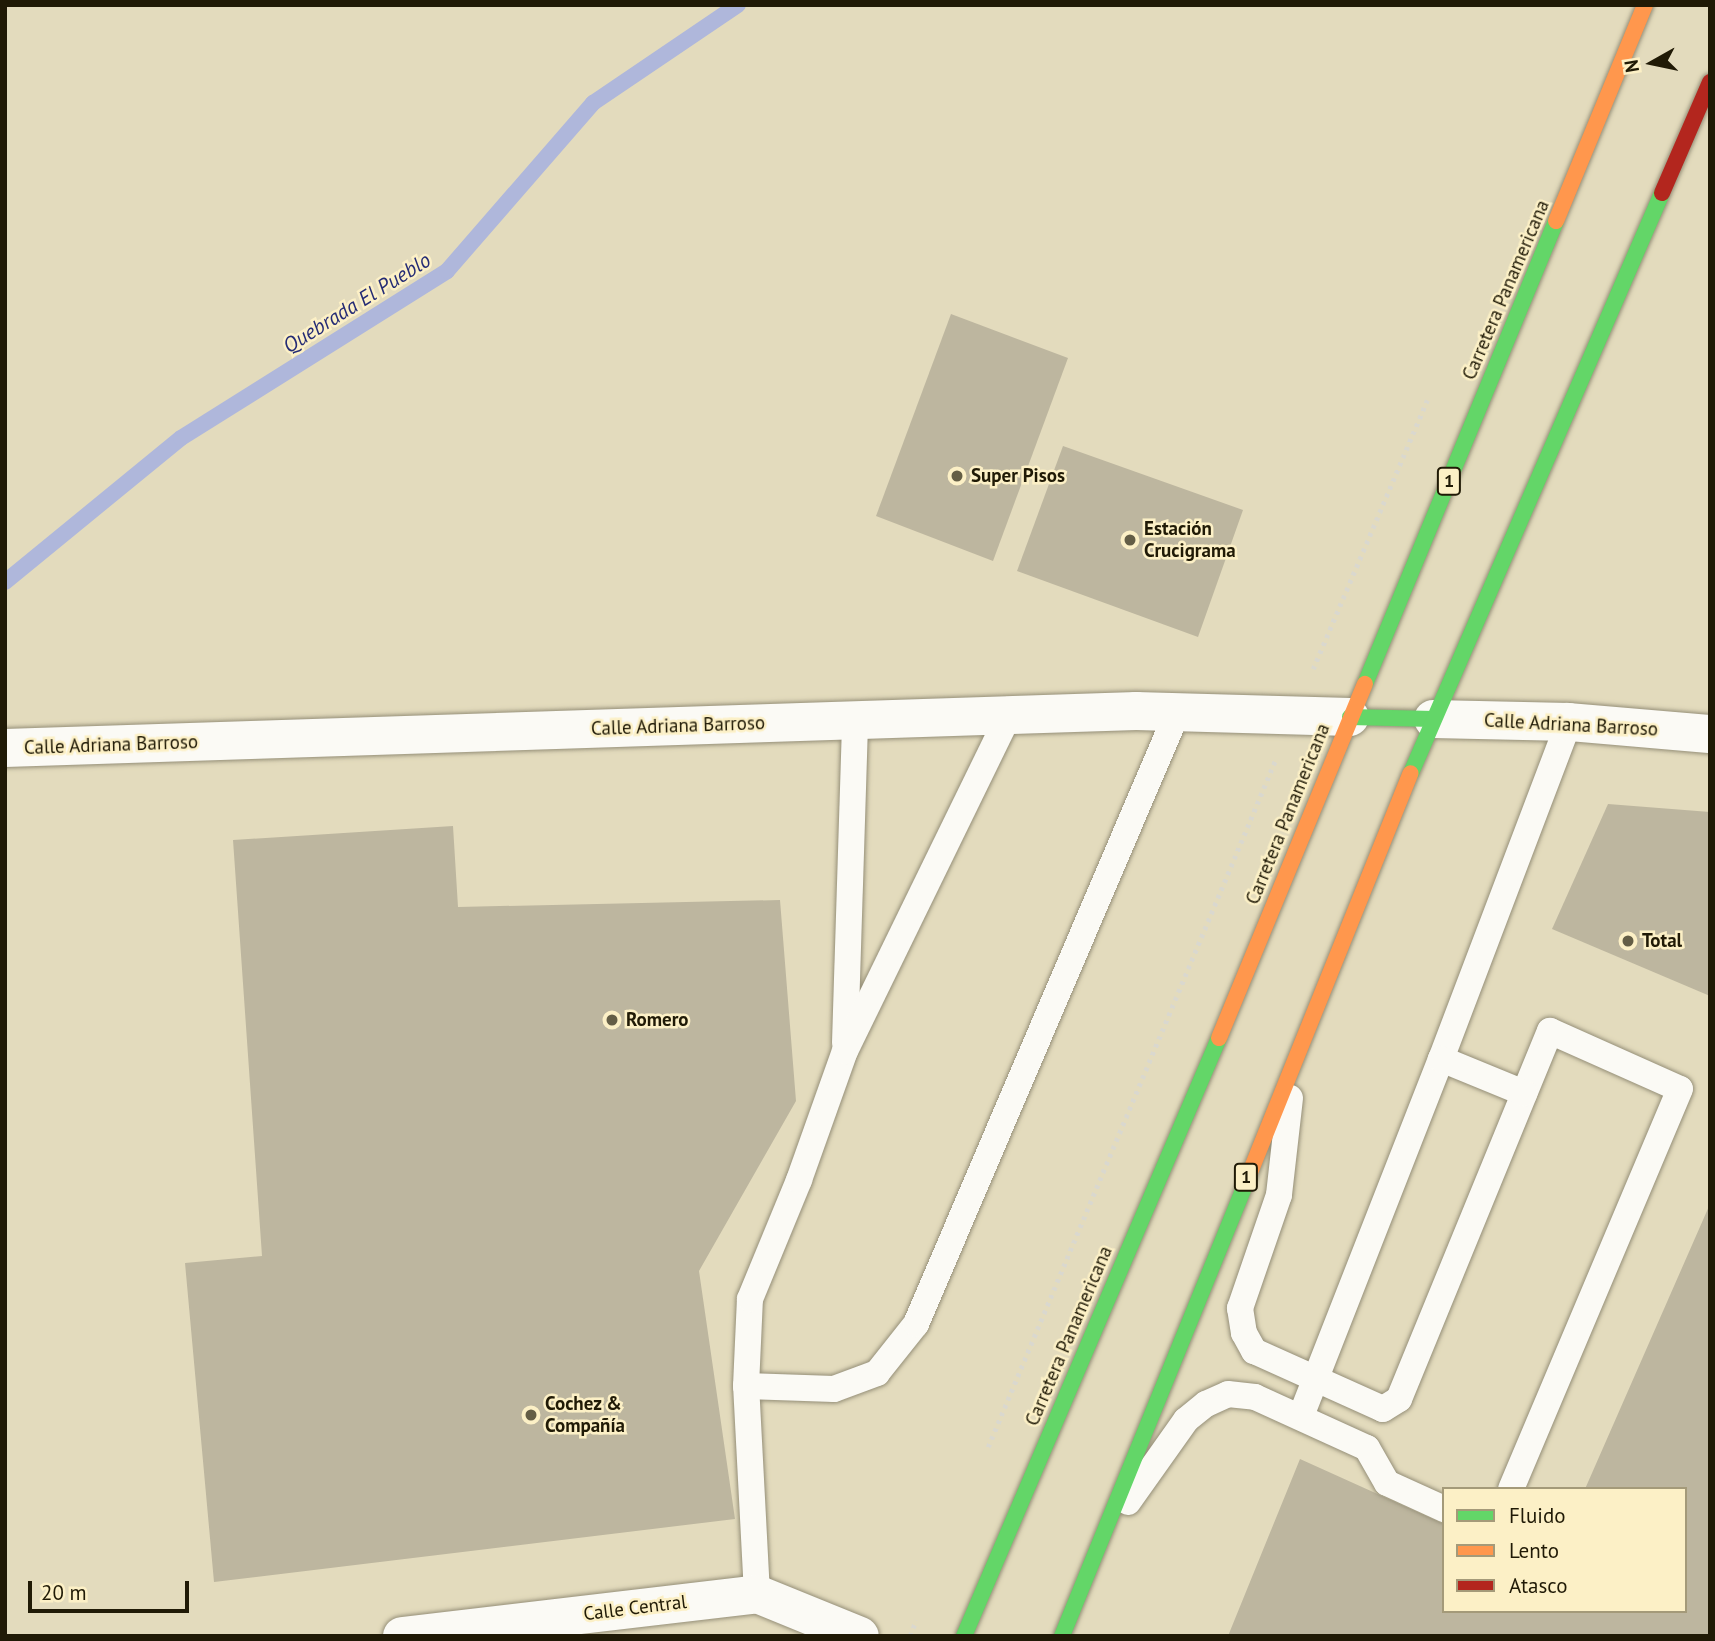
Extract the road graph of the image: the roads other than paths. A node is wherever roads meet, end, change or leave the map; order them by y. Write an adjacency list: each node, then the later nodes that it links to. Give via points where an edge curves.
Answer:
1 (1645, 5): 5 (highway, Carretera Panamericana / 1)
2 (1710, 82): 6 (highway, 1)
3 (1177, 713): 4 (street, Calle Adriana Barroso); 5 (street, Calle Adriana Barroso); 16 (lane, via 916,1324 877,1373 834,1389)
4 (1009, 715): 7 (street, Calle Adriana Barroso); 11 (lane)
5 (1350, 717): 6 (highway); 24 (highway, Carretera Panamericana / 1, via 1222,1031)
6 (1433, 719): 8 (street, Calle Adriana Barroso); 12 (highway, 1)
7 (855, 720): 10 (street, Calle Adriana Barroso); 11 (lane)
8 (1569, 722): 9 (street, Calle Adriana Barroso); 13 (lane)
9 (1710, 734)
10 (5, 748)
11 (845, 1051): 16 (lane, via 750,1299)
12 (1295, 1054): 15 (lane, via 1279,1195 1240,1308 1244,1333 1254,1351); 20 (highway, 1)
13 (1441, 1059): 14 (lane); 15 (lane)
14 (1524, 1093): 15 (lane, via 1399,1399 1383,1409); 18 (lane, via 1550,1031 1680,1089)
15 (1315, 1381): 17 (lane)
16 (746, 1385): 21 (lane)
17 (1301, 1416): 19 (lane, via 1367,1448 1387,1483); 20 (lane, via 1255,1397 1228,1394 1206,1404 1186,1420)
18 (1512, 1487)
19 (1442, 1508)
20 (1099, 1543): 25 (highway, 1)
21 (757, 1594): 22 (street, Calle Central); 23 (street, Calle Central)
22 (402, 1636)
23 (860, 1636)
24 (964, 1636)
25 (1062, 1636)

